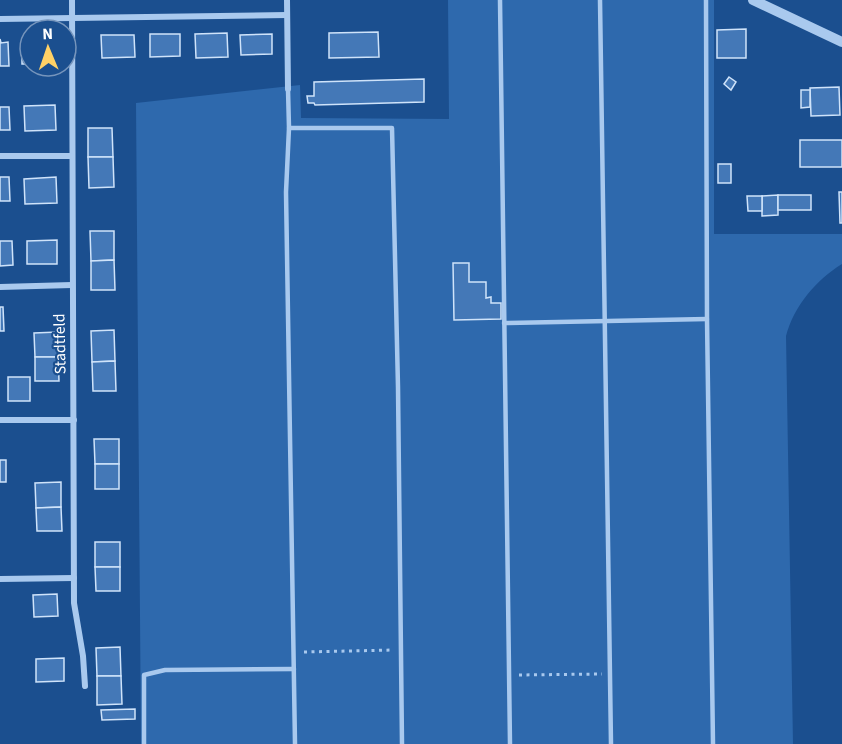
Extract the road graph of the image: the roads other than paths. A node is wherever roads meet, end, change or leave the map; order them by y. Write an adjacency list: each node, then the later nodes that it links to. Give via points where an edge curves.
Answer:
1 (72, 0): 8 (street, Stadtfeld)
2 (287, 0): 7 (street)
3 (500, 0): 19 (lane)
4 (600, 0): 18 (lane)
5 (706, 0): 17 (lane)
6 (753, 0): 10 (street)
7 (287, 15): 8 (street); 11 (street)
8 (72, 17): 9 (street); 14 (street, Stadtfeld)
9 (0, 19)
10 (842, 42)
11 (288, 89): 12 (lane)
12 (289, 128): 24 (lane, via 286,192); 28 (lane, via 392,128)
13 (0, 156): 14 (street)
14 (71, 156): 15 (street, Stadtfeld)
15 (72, 285): 16 (street); 21 (street, Stadtfeld)
16 (0, 287)
17 (707, 319): 18 (lane); 31 (lane)
18 (605, 322): 19 (lane); 30 (lane)
19 (504, 323): 29 (lane)
20 (0, 420): 21 (street)
21 (74, 420): 22 (street, Stadtfeld)
22 (74, 578): 23 (street); 25 (street, Stadtfeld)
23 (0, 579)
24 (294, 669): 26 (lane, via 165,670 144,675); 27 (lane)
25 (85, 686)
26 (144, 744)
27 (295, 744)
28 (402, 744)
29 (510, 744)
30 (611, 744)
31 (713, 744)

